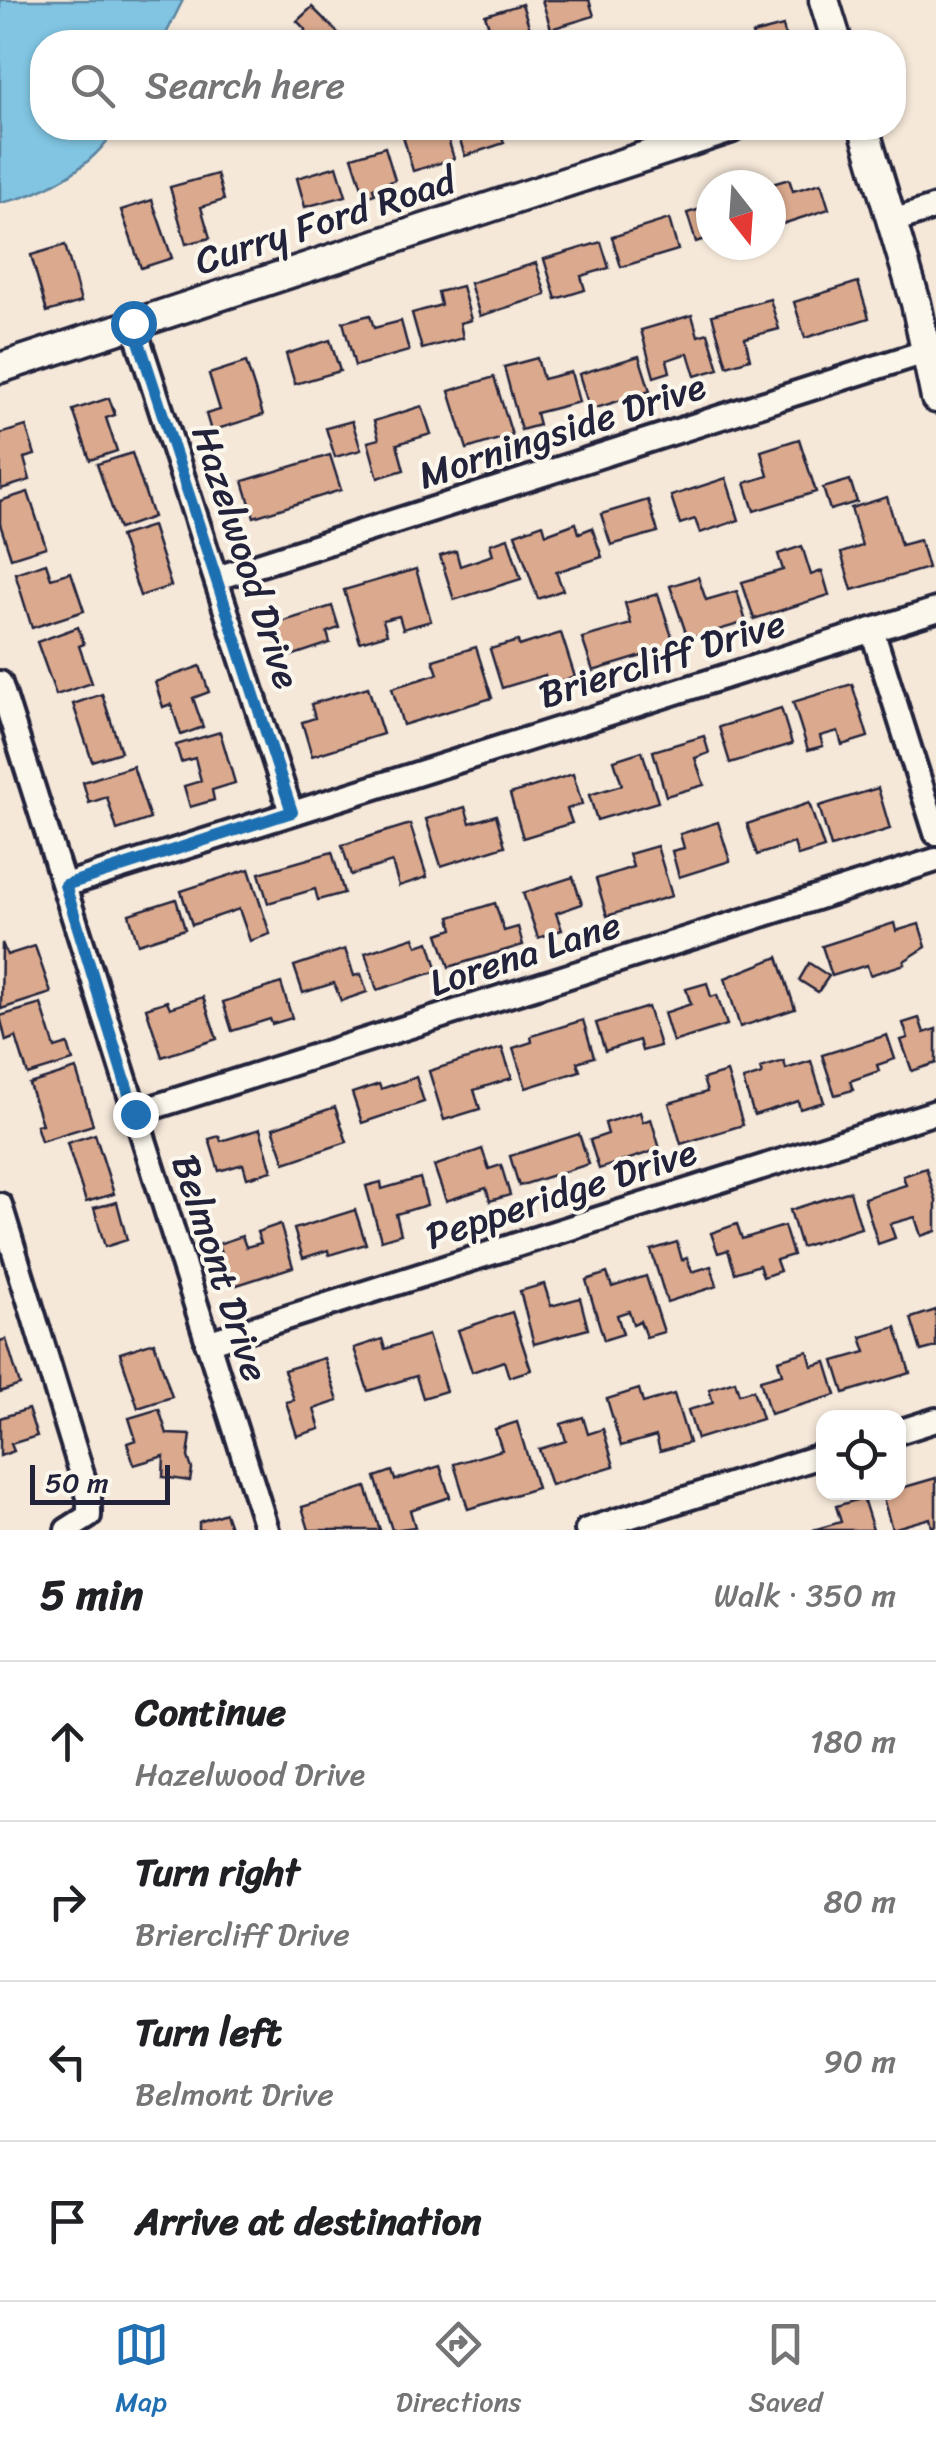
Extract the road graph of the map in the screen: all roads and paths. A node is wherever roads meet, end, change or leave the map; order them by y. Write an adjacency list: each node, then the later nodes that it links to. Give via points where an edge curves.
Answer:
1 (824, 0): 2 (street)
2 (833, 30)
3 (694, 140): 7 (street, Curry Ford Road)
4 (868, 140): 6 (street)
5 (936, 208): 6 (street)
6 (893, 222): 8 (street)
7 (133, 323): 9 (street, Curry Ford Road); 11 (street, Hazelwood Drive)
8 (928, 351): 10 (street); 11 (street, Morningside Drive)
9 (0, 368)
10 (936, 398)
11 (217, 578): 15 (street, Hazelwood Drive)
12 (936, 610): 13 (street, Briercliff Drive)
13 (872, 630): 15 (street, Briercliff Drive); 16 (street)
14 (0, 683): 18 (street, Belmont Drive)
15 (292, 812): 18 (street, Briercliff Drive)
16 (936, 833)
17 (936, 860): 20 (street, Lorena Lane)
18 (65, 885): 20 (street, Belmont Drive)
19 (936, 1112): 23 (street, Pepperidge Drive)
20 (135, 1114): 23 (street, Belmont Drive)
21 (0, 1204): 22 (street)
22 (5, 1242): 27 (street, via 89,1497 89,1516)
23 (207, 1343): 28 (street, Belmont Drive)
24 (936, 1420): 25 (street)
25 (906, 1429)
26 (816, 1458): 29 (street)
27 (68, 1530)
28 (267, 1530)
29 (587, 1530)

